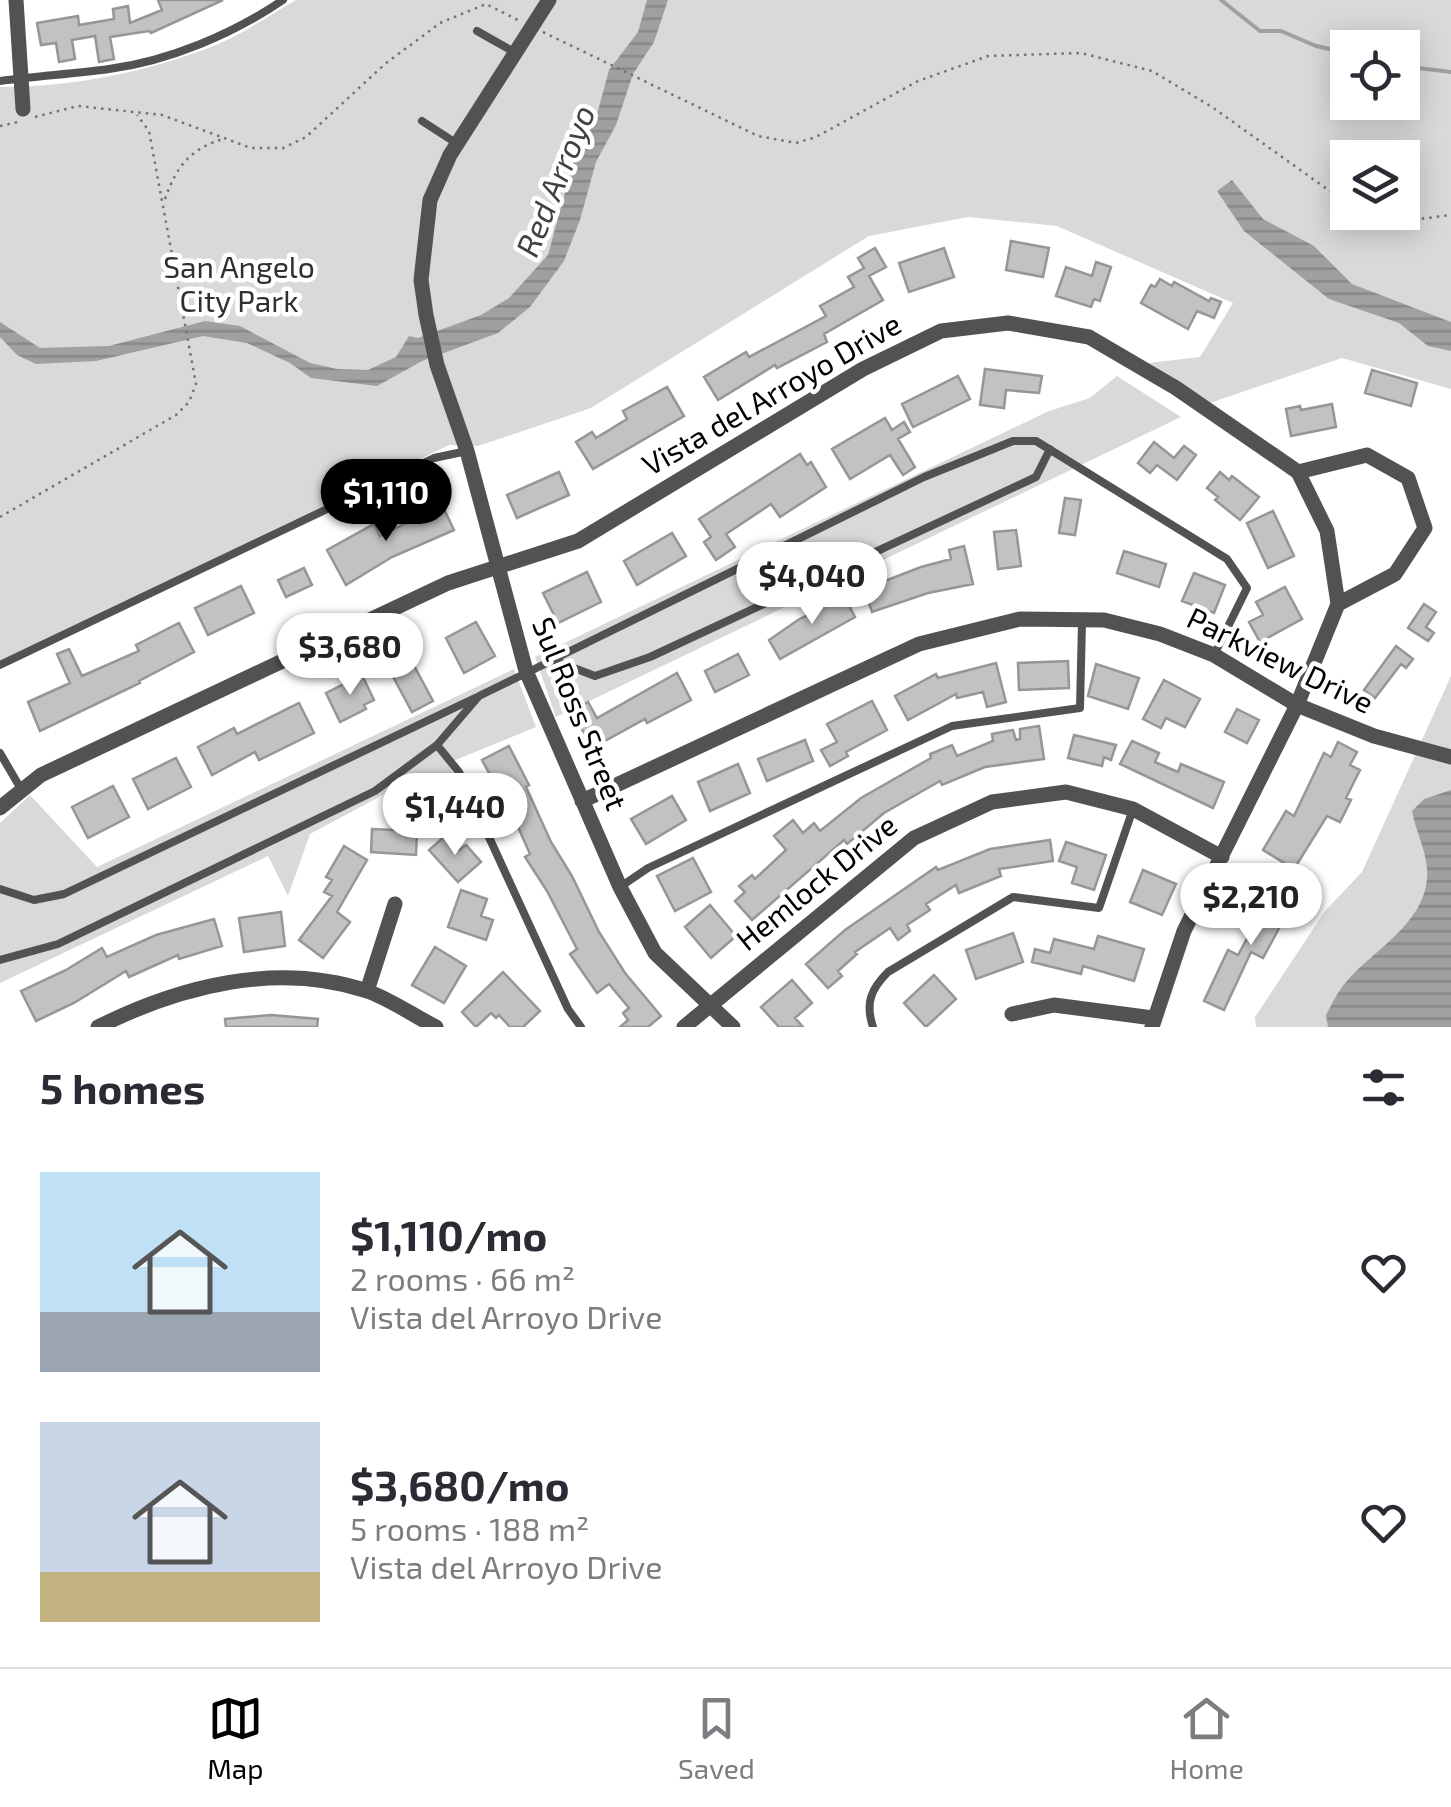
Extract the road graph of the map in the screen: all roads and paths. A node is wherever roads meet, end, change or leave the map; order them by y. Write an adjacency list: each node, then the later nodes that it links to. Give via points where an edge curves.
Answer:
1 (16, 0): 7 (street)
2 (283, 0): 7 (lane, via 231,30 151,60)
3 (549, 0): 4 (street, Sul Ross Street)
4 (532, 27): 6 (street, Sul Ross Street); 13 (path, via 486,4 440,23 306,137 283,148 252,148); 15 (path, via 758,136 796,143 918,81 988,56 1081,53 1152,71)
5 (477, 31): 6 (lane)
6 (516, 53): 14 (street, Sul Ross Street)
7 (22, 78): 8 (lane); 9 (street)
8 (0, 81)
9 (23, 108)
10 (136, 113): 12 (path, via 78,106); 13 (path); 16 (path, via 149,131)
11 (422, 121): 14 (lane)
12 (0, 126)
13 (228, 138): 16 (path, via 190,153)
14 (457, 144): 20 (street, Sul Ross Street, via 430,200 421,280 437,365)
15 (1330, 191)
16 (164, 202): 22 (path, via 196,384 188,402)
17 (1451, 215): 18 (path)
18 (1420, 218)
19 (1050, 449): 26 (lane, via 1227,559 1247,588); 27 (lane, via 1013,441 924,477); 27 (lane, via 1036,477 650,657 595,676)
20 (468, 451): 23 (street, Sul Ross Street); 28 (lane, via 434,458)
21 (1298, 472): 23 (street, Vista del Arroyo Drive, via 1089,337 1008,323 941,331 578,541); 24 (street, Vista del Arroyo Drive, via 1327,530); 24 (street, via 1368,455 1408,478 1425,528 1395,574)
22 (0, 517)
23 (497, 569): 29 (street, Sul Ross Street); 35 (street, Vista del Arroyo Drive, via 448,583)
24 (1338, 604): 31 (street)
25 (1082, 620): 26 (street, Parkview Drive, via 1160,634); 36 (street, Parkview Drive, via 1020,619 919,644); 40 (lane, via 1080,708 952,726 648,868)
26 (1214, 655): 31 (street, Parkview Drive)
27 (553, 660): 29 (lane)
28 (0, 665)
29 (526, 671): 30 (lane); 36 (street, Sul Ross Street)
30 (479, 696): 32 (lane); 41 (lane, via 64,894 34,900)
31 (1297, 705): 34 (street, Parkview Drive); 39 (street)
32 (438, 745): 43 (lane, via 375,791 322,818 58,944); 50 (lane, via 458,772)
33 (0, 753): 35 (lane)
34 (1451, 757)
35 (21, 788): 37 (street, Vista del Arroyo Drive)
36 (582, 802): 40 (street, Sul Ross Street)
37 (0, 808)
38 (1132, 809): 39 (street, Hemlock Drive); 45 (street, Hemlock Drive, via 1066,792 992,802 914,838); 53 (lane, via 1099,908 1013,897 888,972 872,988)
39 (1222, 857): 47 (street, via 1184,931)
40 (620, 888): 45 (street, Sul Ross Street, via 655,953)
41 (0, 889)
42 (395, 904): 44 (street)
43 (0, 960)
44 (368, 992): 48 (street, via 290,977 220,982); 49 (street)
45 (712, 1005): 51 (street, Hemlock Drive); 52 (street, Sul Ross Street)
46 (1012, 1014): 47 (street, via 1054,1005)
47 (1152, 1022)
48 (98, 1027)
49 (436, 1027)
50 (581, 1027)
51 (684, 1027)
52 (733, 1027)
53 (873, 1027)

